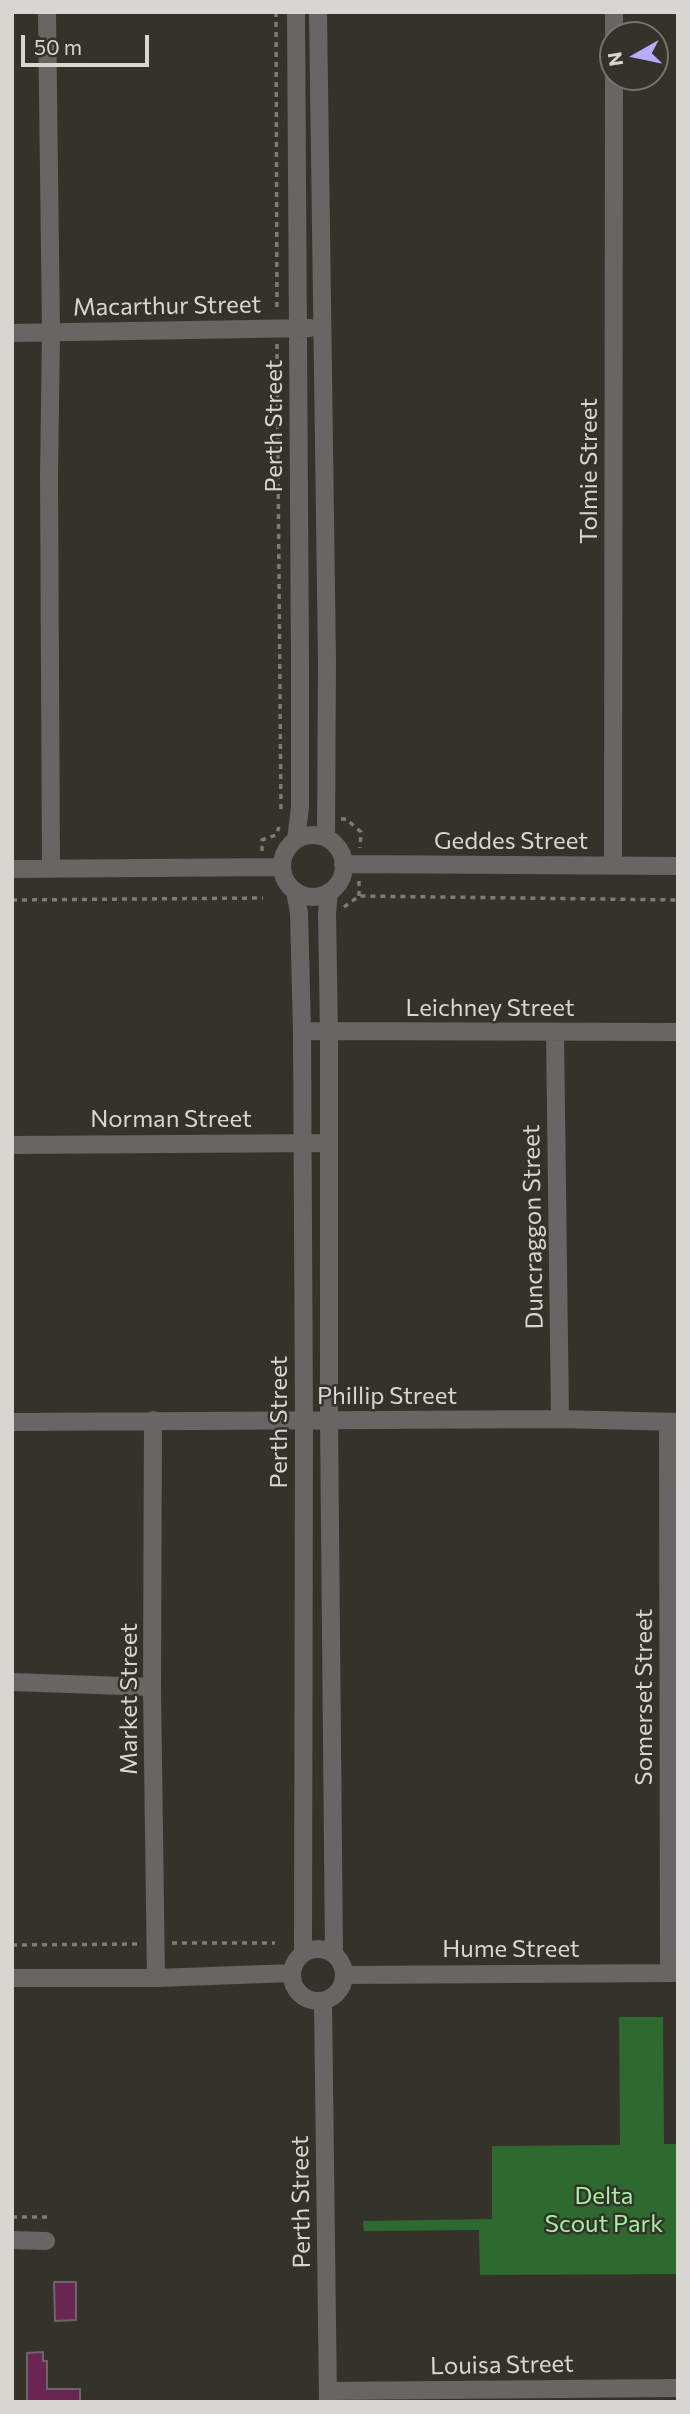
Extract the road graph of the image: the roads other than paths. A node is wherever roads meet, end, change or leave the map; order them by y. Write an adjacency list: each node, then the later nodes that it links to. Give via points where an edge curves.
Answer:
1 (47, 12): 10 (street)
2 (296, 12): 5 (street, Perth Street)
3 (318, 12): 6 (street, Perth Street)
4 (614, 91): 16 (street, Tolmie Street)
5 (297, 126): 6 (street); 7 (street, Perth Street)
6 (319, 126): 8 (street, Perth Street)
7 (298, 328): 8 (street, Macarthur Street); 10 (street, Macarthur Street); 11 (street, Perth Street)
8 (323, 328): 12 (street, Perth Street)
9 (12, 332): 10 (street, Macarthur Street)
10 (51, 332): 20 (street)
11 (300, 661): 12 (street); 14 (street, Perth Street)
12 (327, 661): 13 (street, Perth Street)
13 (326, 838): 14 (street, via 314,835); 15 (street, via 336,846)
14 (296, 840): 18 (street, via 285,852)
15 (343, 864): 16 (street, Geddes Street); 22 (street, via 339,882)
16 (613, 866): 17 (street, Geddes Street)
17 (678, 866)
18 (282, 867): 20 (street); 21 (street)
19 (12, 869): 20 (street)
20 (51, 869)
21 (295, 891): 22 (street, via 310,897); 23 (street, Perth Street)
22 (329, 892): 24 (street, Perth Street)
23 (302, 1031): 24 (street, Leichney Street); 27 (street, Perth Street)
24 (329, 1032): 26 (street, Leichney Street); 28 (street, Perth Street)
25 (678, 1032): 26 (street, Leichney Street)
26 (555, 1033): 30 (street, Duncraggon Street)
27 (301, 1143): 28 (street, Norman Street); 29 (street, Norman Street); 34 (street, Perth Street)
28 (329, 1143): 32 (street, Perth Street)
29 (12, 1145)
30 (560, 1419): 32 (street, Phillip Street); 35 (street, Phillip Street)
31 (153, 1420): 33 (street, Phillip Street); 34 (street, Phillip Street); 37 (street, Market Street)
32 (329, 1421): 34 (street, Phillip Street); 39 (street, Perth Street)
33 (12, 1422)
34 (304, 1422): 38 (street, Perth Street)
35 (673, 1422): 41 (street, Somerset Street)
36 (12, 1682): 37 (street)
37 (152, 1687): 44 (street, Market Street)
38 (303, 1953): 39 (street, via 319,1948); 40 (street)
39 (334, 1953): 42 (street)
40 (292, 1973): 44 (street); 45 (street, via 301,1994)
41 (673, 1973): 42 (street, Hume Street)
42 (345, 1975): 45 (street, via 336,1995)
43 (12, 1978): 44 (street)
44 (156, 1978)
45 (323, 2001): 50 (street, Perth Street)
46 (12, 2240): 47 (street)
47 (46, 2241)
48 (678, 2388): 49 (street, Louisa Street)
49 (622, 2395): 50 (street, Louisa Street)
50 (328, 2397)

